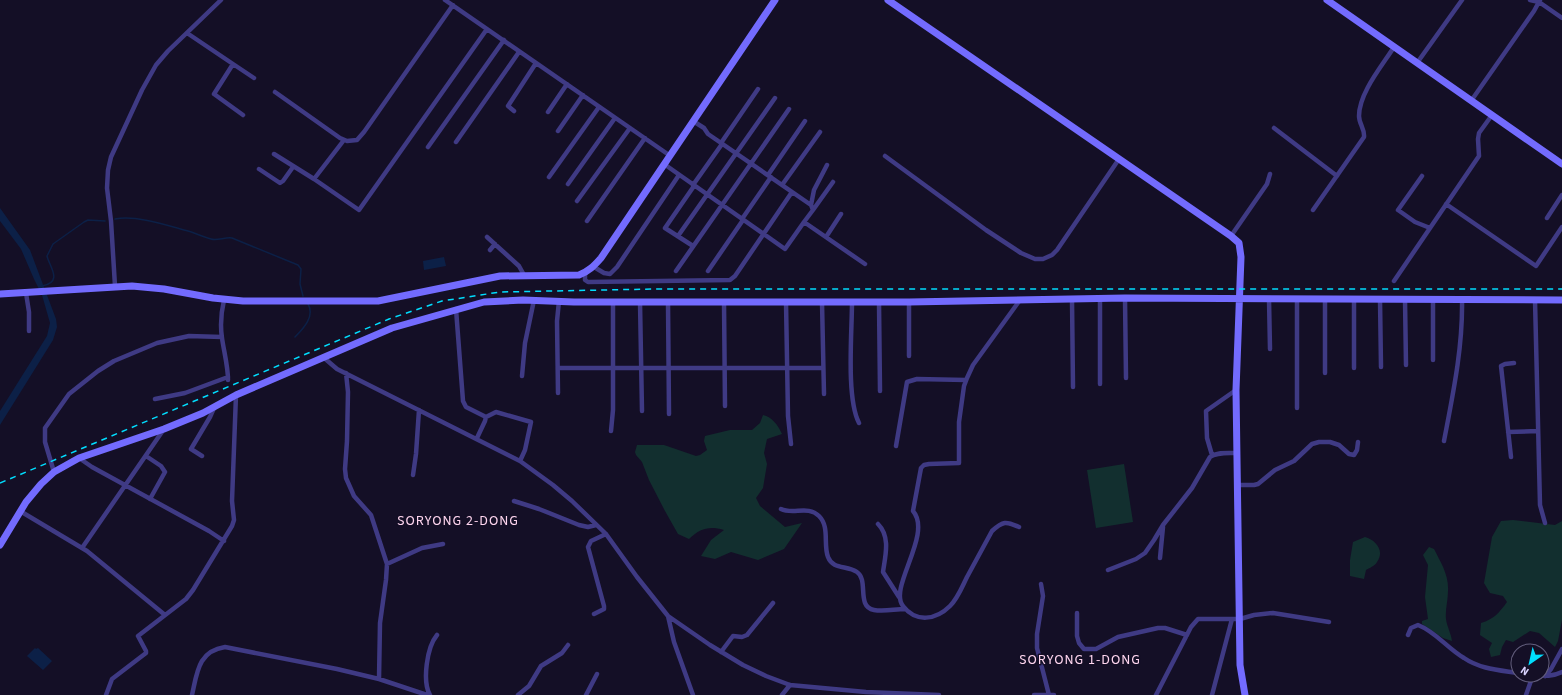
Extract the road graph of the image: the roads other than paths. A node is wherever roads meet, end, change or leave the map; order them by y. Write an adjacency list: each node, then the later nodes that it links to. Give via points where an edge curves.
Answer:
1 (221, 0): 12 (street)
2 (445, 0): 9 (street)
3 (775, 0): 33 (street)
4 (888, 0): 48 (street)
5 (1327, 0): 14 (street)
6 (1462, 0): 17 (street)
7 (1530, 0): 8 (street)
8 (1539, 1): 10 (street); 25 (street)
9 (453, 6): 11 (street); 40 (street, via 360,137 354,141)
10 (1562, 18)
11 (487, 29): 13 (street); 61 (street, via 360,210)
12 (187, 33): 18 (street); 96 (street, via 156,65 111,157 107,188)
13 (504, 40): 15 (street); 43 (street)
14 (1394, 47): 17 (street); 58 (street, via 1360,106 1360,124 1364,137)
15 (520, 52): 16 (street); 41 (street)
16 (536, 63): 20 (street); 28 (street, via 508,106)
17 (1417, 63): 25 (street)
18 (233, 64): 19 (street); 30 (street, via 214,94)
19 (254, 78)
20 (567, 84): 23 (street); 29 (street)
21 (758, 89): 42 (street)
22 (275, 92): 40 (street)
23 (583, 95): 26 (street); 37 (street)
24 (774, 98): 44 (street)
25 (1471, 101): 31 (street)
26 (599, 107): 32 (street); 60 (street)
27 (789, 109): 50 (street)
28 (514, 111)
29 (548, 112)
30 (243, 115)
31 (1492, 115): 49 (street); 70 (street, via 1479,133 1479,156)
32 (615, 118): 35 (street); 63 (street)
33 (693, 121): 42 (street); 46 (street)
34 (805, 121): 57 (street)
35 (630, 128): 39 (street); 69 (street)
36 (1274, 128): 58 (street)
37 (558, 131)
38 (820, 132): 64 (street)
39 (645, 138): 46 (street); 77 (street)
40 (344, 140): 61 (street)
41 (456, 142)
42 (721, 143): 44 (street); 65 (street)
43 (428, 148)
44 (736, 153): 50 (street); 67 (street)
45 (274, 154): 53 (street)
46 (669, 155): 51 (street)
47 (885, 156): 48 (street, via 986,230 1021,253 1036,259 1043,259 1057,250)
48 (1119, 158): 83 (street)
49 (1561, 161)
50 (751, 163): 57 (street); 71 (street)
51 (664, 164): 56 (street); 90 (street)
52 (827, 165): 72 (street, via 814,190)
53 (293, 167): 54 (street, via 280,183); 61 (street)
54 (259, 169)
55 (1270, 174): 83 (street, via 1268,184)
56 (679, 175): 65 (street); 90 (street, via 617,267 610,274)
57 (770, 176): 64 (street); 76 (street)
58 (1337, 176): 73 (street)
59 (1422, 176): 80 (street, via 1398,210 1415,222)
60 (550, 177)
61 (314, 180)
62 (833, 182): 72 (street)
63 (568, 184)
64 (782, 185): 66 (street)
65 (694, 186): 67 (street); 82 (street, via 665,228)
66 (792, 192): 72 (street); 81 (street)
67 (707, 194): 71 (street); 82 (street)
68 (1562, 195): 75 (street)
69 (577, 201)
70 (1446, 204): 79 (street, via 1536,266); 80 (street)
71 (722, 205): 76 (street); 87 (street)
72 (812, 208): 78 (street)
73 (1313, 210)
74 (841, 214): 85 (street)
75 (1546, 218)
76 (742, 219): 81 (street); 91 (street)
77 (586, 221)
78 (804, 222): 81 (street, via 785,249); 85 (street)
79 (1562, 227)
80 (1430, 228): 95 (street)
81 (764, 234): 93 (street, via 730,280 588,282)
82 (678, 236): 87 (street)
83 (1231, 236): 103 (street, via 1239,243 1241,251)
84 (487, 237): 86 (street)
85 (826, 237): 89 (street)
86 (495, 244): 88 (street); 94 (street, via 519,266)
87 (694, 246): 92 (street)
88 (490, 250)
89 (865, 264)
90 (594, 267): 93 (street)
91 (708, 270)
92 (676, 271)
93 (585, 272): 94 (street, via 579,275)
94 (524, 275): 111 (street, via 500,276 378,301)
95 (1394, 281)
96 (115, 286): 97 (street); 111 (street, via 146,287)
97 (26, 293): 98 (street); 127 (street)
98 (0, 294)
99 (1125, 298): 102 (street); 103 (street); 147 (street)
100 (1269, 298): 103 (street); 104 (street); 129 (street)
101 (1072, 299): 102 (street); 113 (street); 150 (street)
102 (1100, 299): 149 (street)
103 (1239, 299): 151 (street)
104 (1297, 299): 105 (street); 159 (street)
105 (1325, 299): 106 (street); 145 (street)
106 (1354, 299): 107 (street); 143 (street)
107 (1380, 299): 108 (street); 137 (street)
108 (1405, 299): 109 (street); 134 (street)
109 (1433, 299): 110 (street); 132 (street)
110 (1462, 299): 114 (street); 170 (street, via 1458,363)
111 (224, 300): 128 (street)
112 (534, 300): 116 (street); 126 (street, via 484,302); 146 (street, via 525,343)
113 (1020, 300): 125 (street); 148 (street, via 973,365)
114 (1535, 300): 115 (street); 167 (street)
115 (1562, 300)
116 (559, 301): 117 (street); 138 (street)
117 (612, 302): 118 (street); 139 (street)
118 (640, 302): 119 (street); 140 (street)
119 (668, 302): 120 (street); 141 (street)
120 (724, 302): 121 (street); 135 (street)
121 (786, 302): 122 (street); 136 (street)
122 (822, 302): 123 (street); 142 (street)
123 (852, 302): 124 (street); 164 (street, via 853,397 854,414)
124 (879, 302): 125 (street); 152 (street)
125 (909, 302): 130 (street)
126 (456, 309): 131 (street, via 392,328); 163 (street, via 463,401 466,407)
127 (29, 331)
128 (222, 337): 156 (street, via 228,378 185,393); 181 (street, via 189,336 158,342 114,361 69,394 45,428 45,442)
129 (1270, 349)
130 (909, 356)
131 (323, 357): 144 (street); 154 (street)
132 (1433, 360)
133 (1514, 363): 168 (street, via 1501,366)
134 (1406, 365)
135 (724, 367): 136 (street); 141 (street); 158 (street)
136 (787, 367): 142 (street); 172 (street)
137 (1381, 367)
138 (558, 368): 139 (street); 153 (street)
139 (613, 368): 140 (street); 166 (street)
140 (641, 368): 141 (street); 161 (street)
141 (668, 368): 162 (street)
142 (823, 368): 155 (street)
143 (1354, 368)
144 (346, 373): 160 (street); 200 (street, via 346,478 354,496 371,515)
145 (1325, 373)
146 (522, 376)
147 (1126, 378)
148 (966, 380): 173 (street, via 907,382); 203 (street, via 959,422 959,464 929,464 921,468 913,511 918,520 917,536 909,567 900,586)
149 (1100, 384)
150 (1073, 388)
151 (1236, 390): 174 (street); 177 (street, via 1206,411 1207,438)
152 (880, 392)
153 (558, 393)
154 (236, 394): 157 (street); 195 (street, via 232,501 234,520)
155 (824, 394)
156 (154, 399)
157 (214, 406): 165 (street); 176 (street, via 191,449)
158 (724, 406)
159 (1297, 408)
160 (419, 410): 169 (street); 182 (street)
161 (642, 411)
162 (669, 414)
163 (486, 417): 169 (street); 180 (street, via 496,412 531,422)
164 (859, 423)
165 (164, 430): 175 (street); 179 (street)
166 (611, 431)
167 (1538, 431): 168 (street); 189 (street, via 1540,505)
168 (1508, 432): 178 (street)
169 (477, 438): 180 (street)
170 (1444, 441)
171 (1358, 442): 184 (street, via 1354,455 1330,442 1312,444 1294,461 1275,470 1258,484)
172 (791, 444)
173 (896, 446)
174 (1236, 453): 177 (street); 184 (street)
175 (146, 456): 183 (street); 185 (street, via 165,472)
176 (202, 456)
177 (1212, 456): 192 (street, via 1192,488)
178 (1510, 457)
179 (79, 458): 181 (street); 183 (street)
180 (520, 461): 191 (street, via 572,501)
181 (54, 472): 188 (street, via 40,484)
182 (412, 475)
183 (126, 485): 185 (street); 198 (street)
184 (1237, 485): 211 (street)
185 (150, 499): 195 (street)
186 (514, 501): 191 (street, via 579,525)
187 (781, 510): 205 (street, via 811,511 819,516 825,524 828,558 838,567 858,572 866,605 870,609 876,611)
188 (20, 511): 197 (street); 198 (street)
189 (1545, 523)
190 (878, 524): 203 (street, via 887,546 882,572)
191 (596, 525): 194 (street)
192 (1163, 525): 199 (street); 201 (street, via 1140,556)
193 (1019, 527): 205 (street, via 1008,522 1000,524 992,531 958,594 944,611 936,616 921,619)
194 (606, 534): 207 (street, via 591,541 588,547 604,606 604,609); 209 (street)
195 (224, 541): 208 (street, via 190,595)
196 (443, 544): 200 (street, via 422,548)
197 (0, 545)
198 (82, 548): 208 (street)
199 (1160, 558)
200 (386, 564): 224 (street, via 380,623)
201 (1108, 570)
202 (1041, 584): 236 (street, via 1043,596 1037,648)
203 (899, 597): 205 (street)
204 (773, 603): 218 (street, via 747,635 733,636)
205 (905, 608)
206 (1077, 613): 214 (street, via 1077,636 1084,648 1096,649 1118,637 1158,628)
207 (594, 614)
208 (165, 615): 227 (street, via 138,636 146,653 112,679)
209 (668, 616): 218 (street); 232 (street, via 674,642)
210 (1232, 619): 211 (street); 214 (street, via 1198,619); 239 (street)
211 (1240, 620): 212 (street, via 1273,613); 240 (street, via 1240,665)
212 (1329, 622)
213 (437, 635): 229 (street, via 429,649 426,676)
214 (1187, 635): 238 (street)
215 (1408, 635): 220 (street, via 1411,628 1418,625 1477,665)
216 (568, 645): 230 (street, via 562,653 541,666 529,686)
217 (1562, 649): 219 (street)
218 (721, 652): 226 (street, via 749,668)
219 (1550, 670)
220 (1510, 672)
221 (1562, 672): 223 (street)
222 (597, 674): 231 (street)
223 (1550, 675)
224 (379, 679): 228 (street, via 225,647 216,648 206,655 198,667); 229 (street)
225 (1530, 683): 241 (street)
226 (790, 685): 233 (street); 234 (street)
227 (106, 695)
228 (192, 695)
229 (429, 695)
230 (518, 695)
231 (586, 695)
232 (693, 695)
233 (782, 695)
234 (939, 695)
235 (1034, 695): 236 (street)
236 (1049, 695): 237 (street)
237 (1054, 695)
238 (1156, 695)
239 (1212, 695)
240 (1245, 695)
241 (1526, 695)

